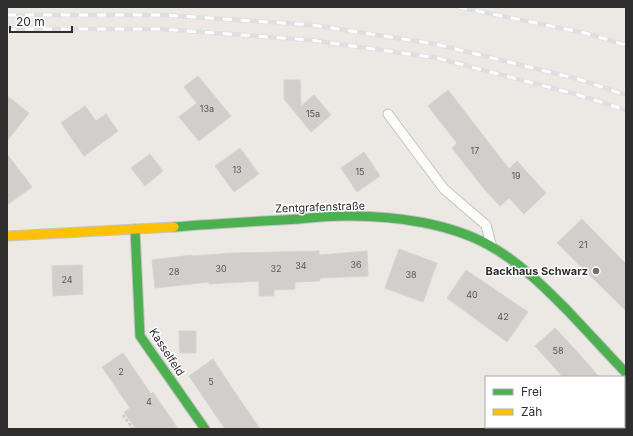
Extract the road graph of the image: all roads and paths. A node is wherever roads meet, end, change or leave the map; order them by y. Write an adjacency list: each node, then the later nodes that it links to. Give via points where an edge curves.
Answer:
1 (388, 114): 4 (lane, via 444,189 486,225)
2 (135, 229): 3 (street, Zentgrafenstraße); 4 (street, Zentgrafenstraße, via 343,216 378,217 440,226 471,236); 8 (street, Kasselfeld, via 140,336)
3 (7, 236)
4 (492, 247): 5 (street, Zentgrafenstraße, via 513,260 534,278)
5 (626, 373)
6 (123, 415): 7 (path)
7 (133, 429)
8 (205, 429)

